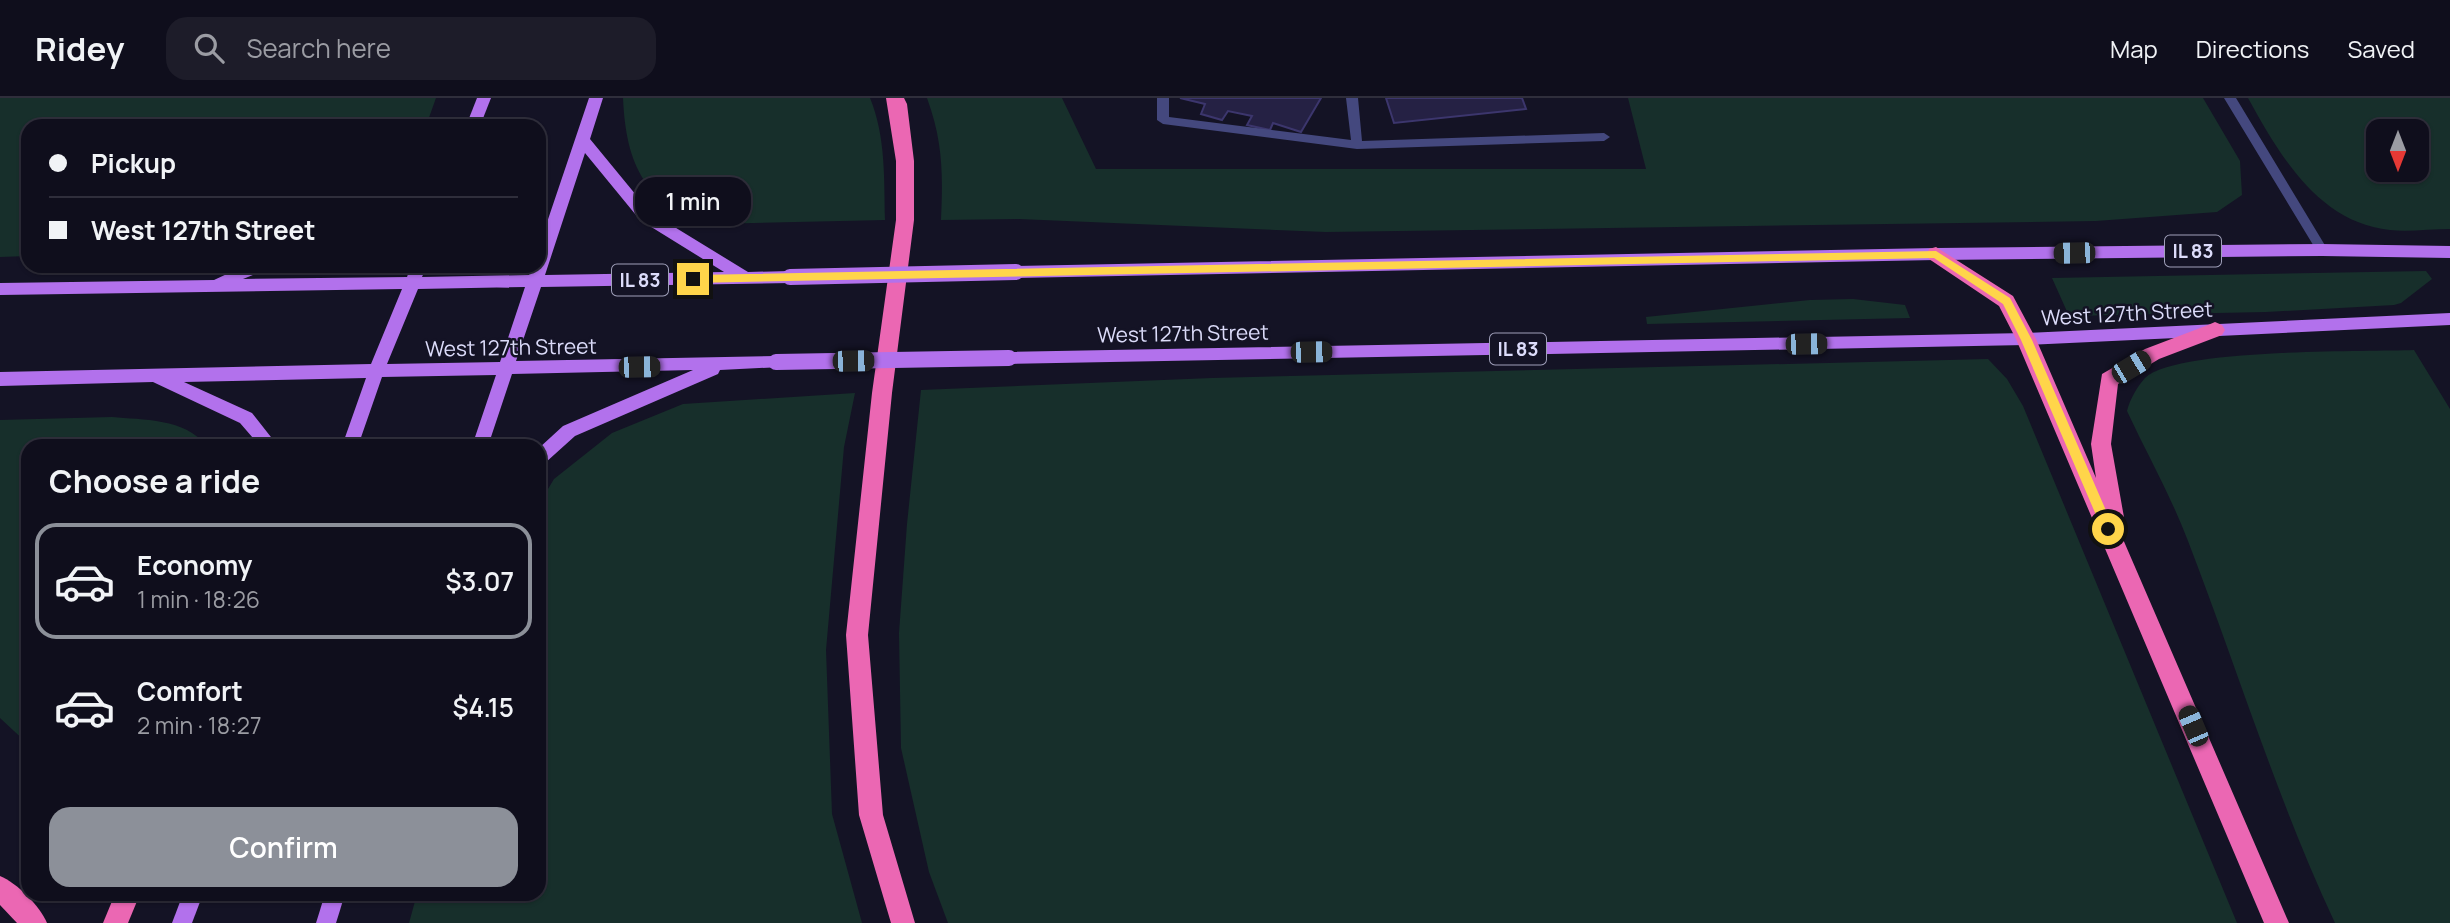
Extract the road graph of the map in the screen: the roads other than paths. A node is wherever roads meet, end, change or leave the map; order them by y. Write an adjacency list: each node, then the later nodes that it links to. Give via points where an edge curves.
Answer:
1 (484, 98): 7 (main road)
2 (596, 98): 9 (main road)
3 (895, 98): 44 (highway, via 905,161 905,220 881,393 857,635 871,815)
4 (1163, 98): 10 (street, via 1163,120)
5 (1352, 98): 10 (street)
6 (2230, 98): 12 (street)
7 (476, 119)
8 (1604, 137): 10 (street)
9 (582, 139): 11 (main road); 18 (main road, via 645,216)
10 (1356, 145)
11 (546, 246)
12 (2322, 250): 13 (main road, IL 83); 14 (main road, IL 83)
13 (2450, 252)
14 (1936, 254): 18 (main road, IL 83, bridge); 25 (highway, via 2006,301)
15 (244, 273): 21 (main road)
16 (416, 273): 19 (main road)
17 (537, 273): 20 (main road)
18 (746, 278): 20 (main road, IL 83)
19 (413, 282): 20 (main road, IL 83); 21 (main road); 28 (main road)
20 (534, 282): 27 (main road)
21 (213, 286): 22 (main road)
22 (0, 289)
23 (2450, 319): 24 (main road, West 127th Street / IL 83)
24 (2215, 330): 25 (main road, West 127th Street / IL 83); 35 (highway, via 2152,354 2109,380 2101,444)
25 (2026, 340): 26 (main road, West 127th Street / IL 83, bridge); 35 (highway)
26 (719, 365): 27 (main road, West 127th Street / IL 83); 34 (main road, via 569,431)
27 (506, 369): 28 (main road, West 127th Street / IL 83); 33 (main road)
28 (376, 371): 29 (main road, West 127th Street); 32 (main road)
29 (155, 375): 30 (main road, West 127th Street); 31 (main road, via 246,418)
30 (0, 379)
31 (264, 439)
32 (352, 439)
33 (482, 439)
34 (546, 452)
35 (2118, 553): 45 (highway)
36 (0, 888): 40 (highway)
37 (125, 901): 41 (highway)
38 (190, 901): 42 (main road)
39 (333, 901): 43 (main road)
40 (35, 923)
41 (115, 923)
42 (182, 923)
43 (326, 923)
44 (903, 923)
45 (2277, 923)

